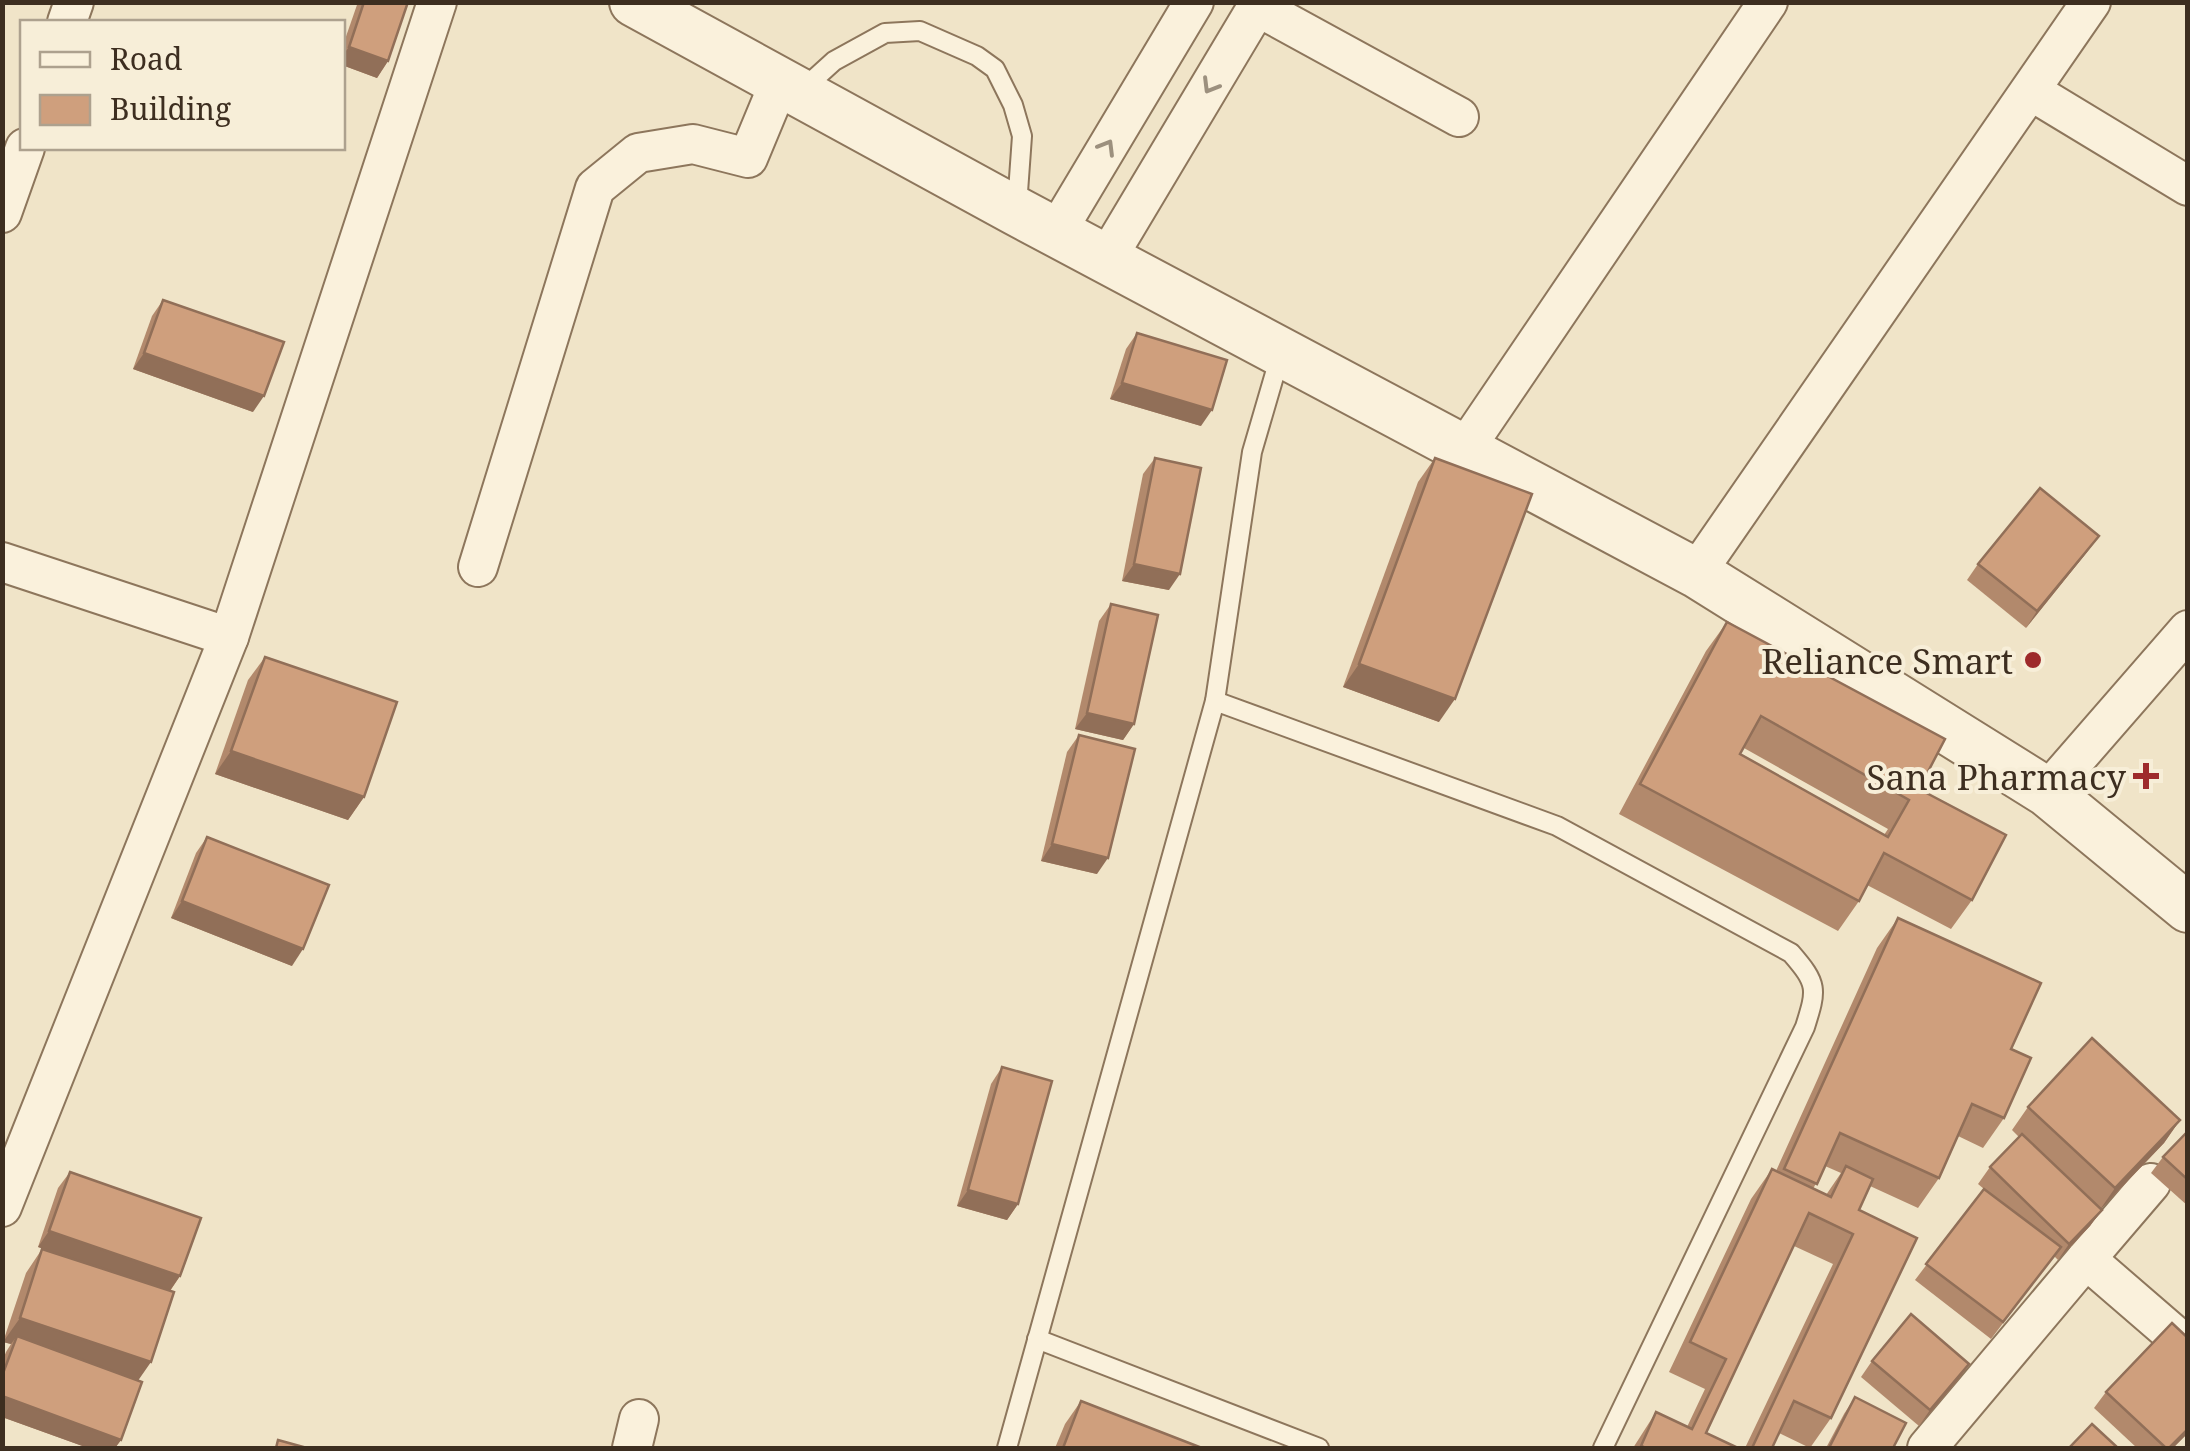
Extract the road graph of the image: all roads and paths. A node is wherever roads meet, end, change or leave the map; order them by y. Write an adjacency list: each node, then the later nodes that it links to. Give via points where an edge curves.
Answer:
1 (436, 2): 21 (street)
2 (634, 2): 7 (street)
3 (1194, 2): 13 (street, one-way to 3)
4 (1768, 2): 16 (street)
5 (2091, 2): 8 (street)
6 (1259, 5): 9 (street); 14 (street, one-way to 14)
7 (790, 86): 13 (street); 13 (lane, via 885,33 920,31 977,56 996,69 1012,105); 18 (street, via 748,158 693,144 638,153 596,188)
8 (2031, 92): 11 (street); 19 (street)
9 (1458, 117)
10 (24, 150): 12 (street)
11 (2188, 186)
12 (2, 213)
13 (1036, 221): 14 (street)
14 (1107, 258): 15 (street)
15 (1281, 351): 16 (street); 22 (lane, via 1252,452)
16 (1464, 450): 19 (street)
17 (2, 562): 21 (street)
18 (478, 567)
19 (1696, 573): 23 (street)
20 (2188, 630): 23 (street)
21 (229, 638): 26 (street)
22 (1215, 701): 28 (lane); 32 (lane, via 1557,826 1792,953 1810,974 1815,996 1805,1027)
23 (2047, 792): 24 (street)
24 (2188, 908)
25 (2151, 1183): 27 (street)
26 (2, 1207)
27 (2086, 1260): 29 (street); 33 (street)
28 (1038, 1338): 30 (lane); 31 (lane)
29 (2188, 1347)
30 (1007, 1448)
31 (1319, 1448)
32 (1603, 1448)
33 (1928, 1448)

